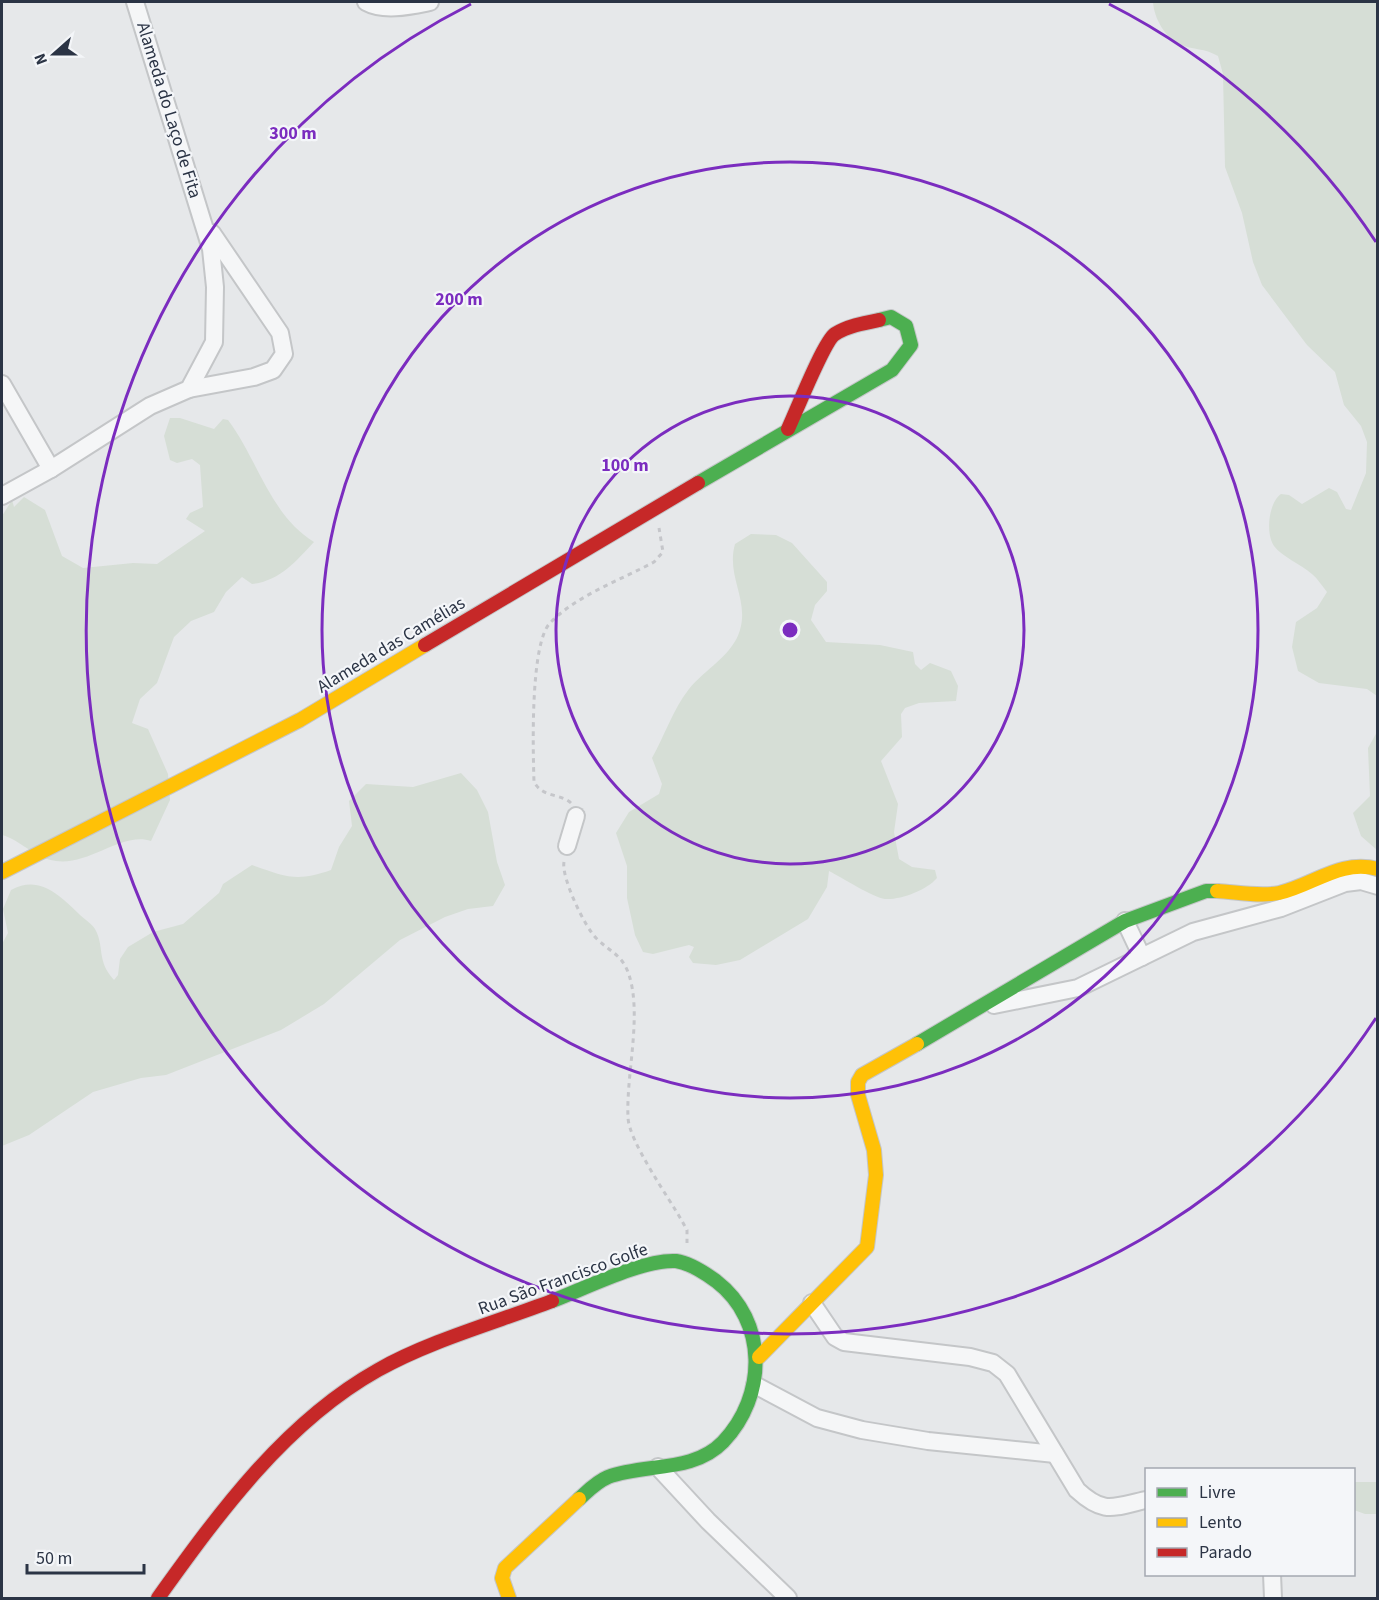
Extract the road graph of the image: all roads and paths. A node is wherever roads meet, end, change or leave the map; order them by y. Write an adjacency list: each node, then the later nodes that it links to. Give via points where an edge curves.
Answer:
1 (135, 2): 4 (street, Alameda do Laço de Fita)
2 (366, 2): 3 (street, via 375,7)
3 (430, 2)
4 (202, 218): 6 (street, Alameda do Laço de Fita, via 211,249 215,287 214,342); 6 (street, Alameda do Laço de Fita, via 280,333 284,354 273,370)
5 (2, 384): 8 (street)
6 (189, 389): 8 (street, via 150,406)
7 (788, 429): 7 (street, Alameda das Camélias, via 892,370 911,345 906,326 891,317 857,324 833,335 822,348); 10 (street, Alameda das Camélias)
8 (51, 469): 9 (street)
9 (2, 496)
10 (651, 511): 11 (path, via 660,531 663,552 654,562 566,608 548,625 535,671 534,782 547,794 567,800); 14 (street, Alameda das Camélias, via 300,720)
11 (576, 816): 12 (street)
12 (567, 846): 19 (path, via 562,870 578,908 596,939 617,953 629,975 633,1006 627,1119 687,1230)
13 (1377, 869): 16 (street, via 1362,865 1341,868 1278,893 1206,891)
14 (2, 872)
15 (1377, 886): 17 (street, via 1361,880 1345,883 1281,908 1193,932)
16 (1125, 921): 17 (street); 18 (street)
17 (1142, 957): 18 (street, via 1078,988)
18 (983, 1007): 20 (street, via 862,1075 858,1095 874,1150 876,1175 867,1247)
19 (682, 1262): 21 (street, Rua São Francisco Golfe, via 729,1292 746,1313 756,1336); 27 (street, Rua São Francisco Golfe, via 657,1261 423,1350 379,1369 336,1396 287,1440 218,1515)
20 (812, 1303): 21 (street); 23 (street, via 835,1337 844,1342 993,1363 1007,1374)
21 (759, 1357): 22 (street, Rua São Francisco Golfe)
22 (755, 1385): 23 (street, via 817,1418 862,1430); 24 (street, Rua São Francisco Golfe, via 745,1409 719,1445 701,1457)
23 (1057, 1458): 25 (street, via 1077,1490 1093,1504 1109,1508)
24 (658, 1467): 28 (street, Rua São Francisco Golfe, via 608,1477 594,1485 506,1568 502,1578); 29 (street)
25 (1145, 1500)
26 (1272, 1576): 30 (street)
27 (158, 1599)
28 (508, 1599)
29 (788, 1599)
30 (1273, 1599)

